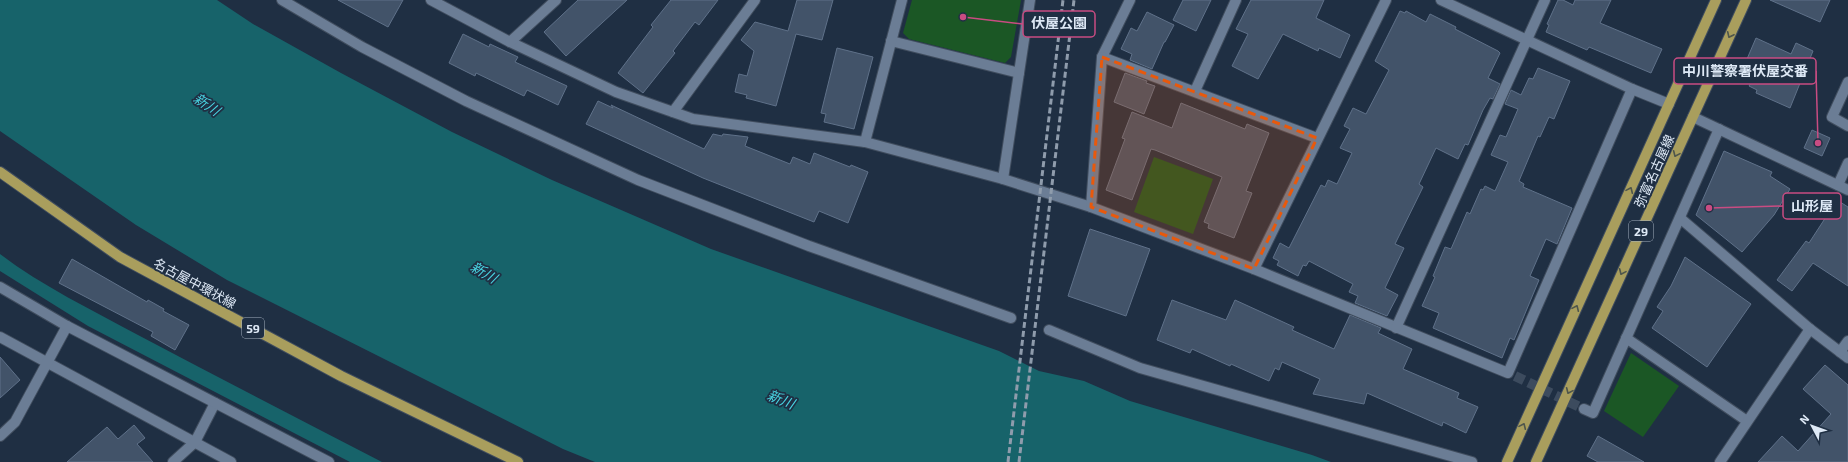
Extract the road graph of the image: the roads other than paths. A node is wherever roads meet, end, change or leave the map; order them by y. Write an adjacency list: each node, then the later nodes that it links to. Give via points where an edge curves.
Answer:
1 (282, 0): 38 (street, via 362,47 466,101 638,180 809,246)
2 (431, 0): 16 (street)
3 (556, 0): 16 (street)
4 (755, 0): 23 (street)
5 (902, 0): 15 (street)
6 (1030, 0): 18 (street)
7 (1130, 0): 17 (street)
8 (1236, 0): 21 (street)
9 (1386, 0): 27 (street)
10 (1441, 0): 14 (street)
11 (1545, 0): 14 (street)
12 (1716, 0): 22 (main road, 弥富名古屋線 / 29)
13 (1746, 0): 24 (main road, 弥富名古屋線 / 29, one-way to 24)
14 (1527, 40): 20 (street); 40 (street)
15 (891, 41): 18 (street); 28 (street)
16 (510, 42): 23 (street, via 616,92)
17 (1102, 57): 21 (street); 34 (street)
18 (1018, 73): 31 (street)
19 (1848, 82): 25 (street, via 1832,117)
20 (1632, 90): 22 (street); 40 (street, via 1511,375)
21 (1195, 91): 27 (street)
22 (1669, 104): 58 (main road, 弥富名古屋線 / 29, one-way to 22)
23 (673, 112): 28 (street, via 693,119)
24 (1693, 117): 26 (street); 59 (main road, 弥富名古屋線 / 29, one-way to 59)
25 (1848, 126)
26 (1720, 129): 32 (street); 35 (street)
27 (1317, 138): 36 (street)
28 (865, 142): 31 (street)
29 (1848, 163): 32 (street)
30 (0, 172): 56 (main road, 名古屋中環状線 / 59, via 120,257 340,376)
31 (1003, 179): 34 (street)
32 (1838, 185): 33 (street)
33 (1848, 190)
34 (1091, 207): 36 (street)
35 (1680, 218): 41 (street); 44 (street)
36 (1254, 269): 40 (street)
37 (0, 287): 39 (street)
38 (1011, 318)
39 (67, 326): 47 (street); 48 (street)
40 (1396, 328)
41 (1810, 329): 46 (street); 50 (street)
42 (1049, 330): 57 (street, via 1140,368)
43 (0, 337): 47 (street)
44 (1626, 338): 49 (street, via 1593,413); 50 (street)
45 (1848, 341): 46 (street)
46 (1844, 355)
47 (47, 363): 51 (street, via 15,422); 52 (street)
48 (215, 403): 52 (street); 55 (street)
49 (1584, 409)
50 (1747, 422): 60 (street)
51 (0, 436)
52 (195, 442): 53 (street); 54 (street)
53 (173, 462)
54 (231, 462)
55 (328, 462)
56 (518, 462)
57 (1472, 462)
58 (1507, 462)
59 (1536, 462)
60 (1720, 462)

